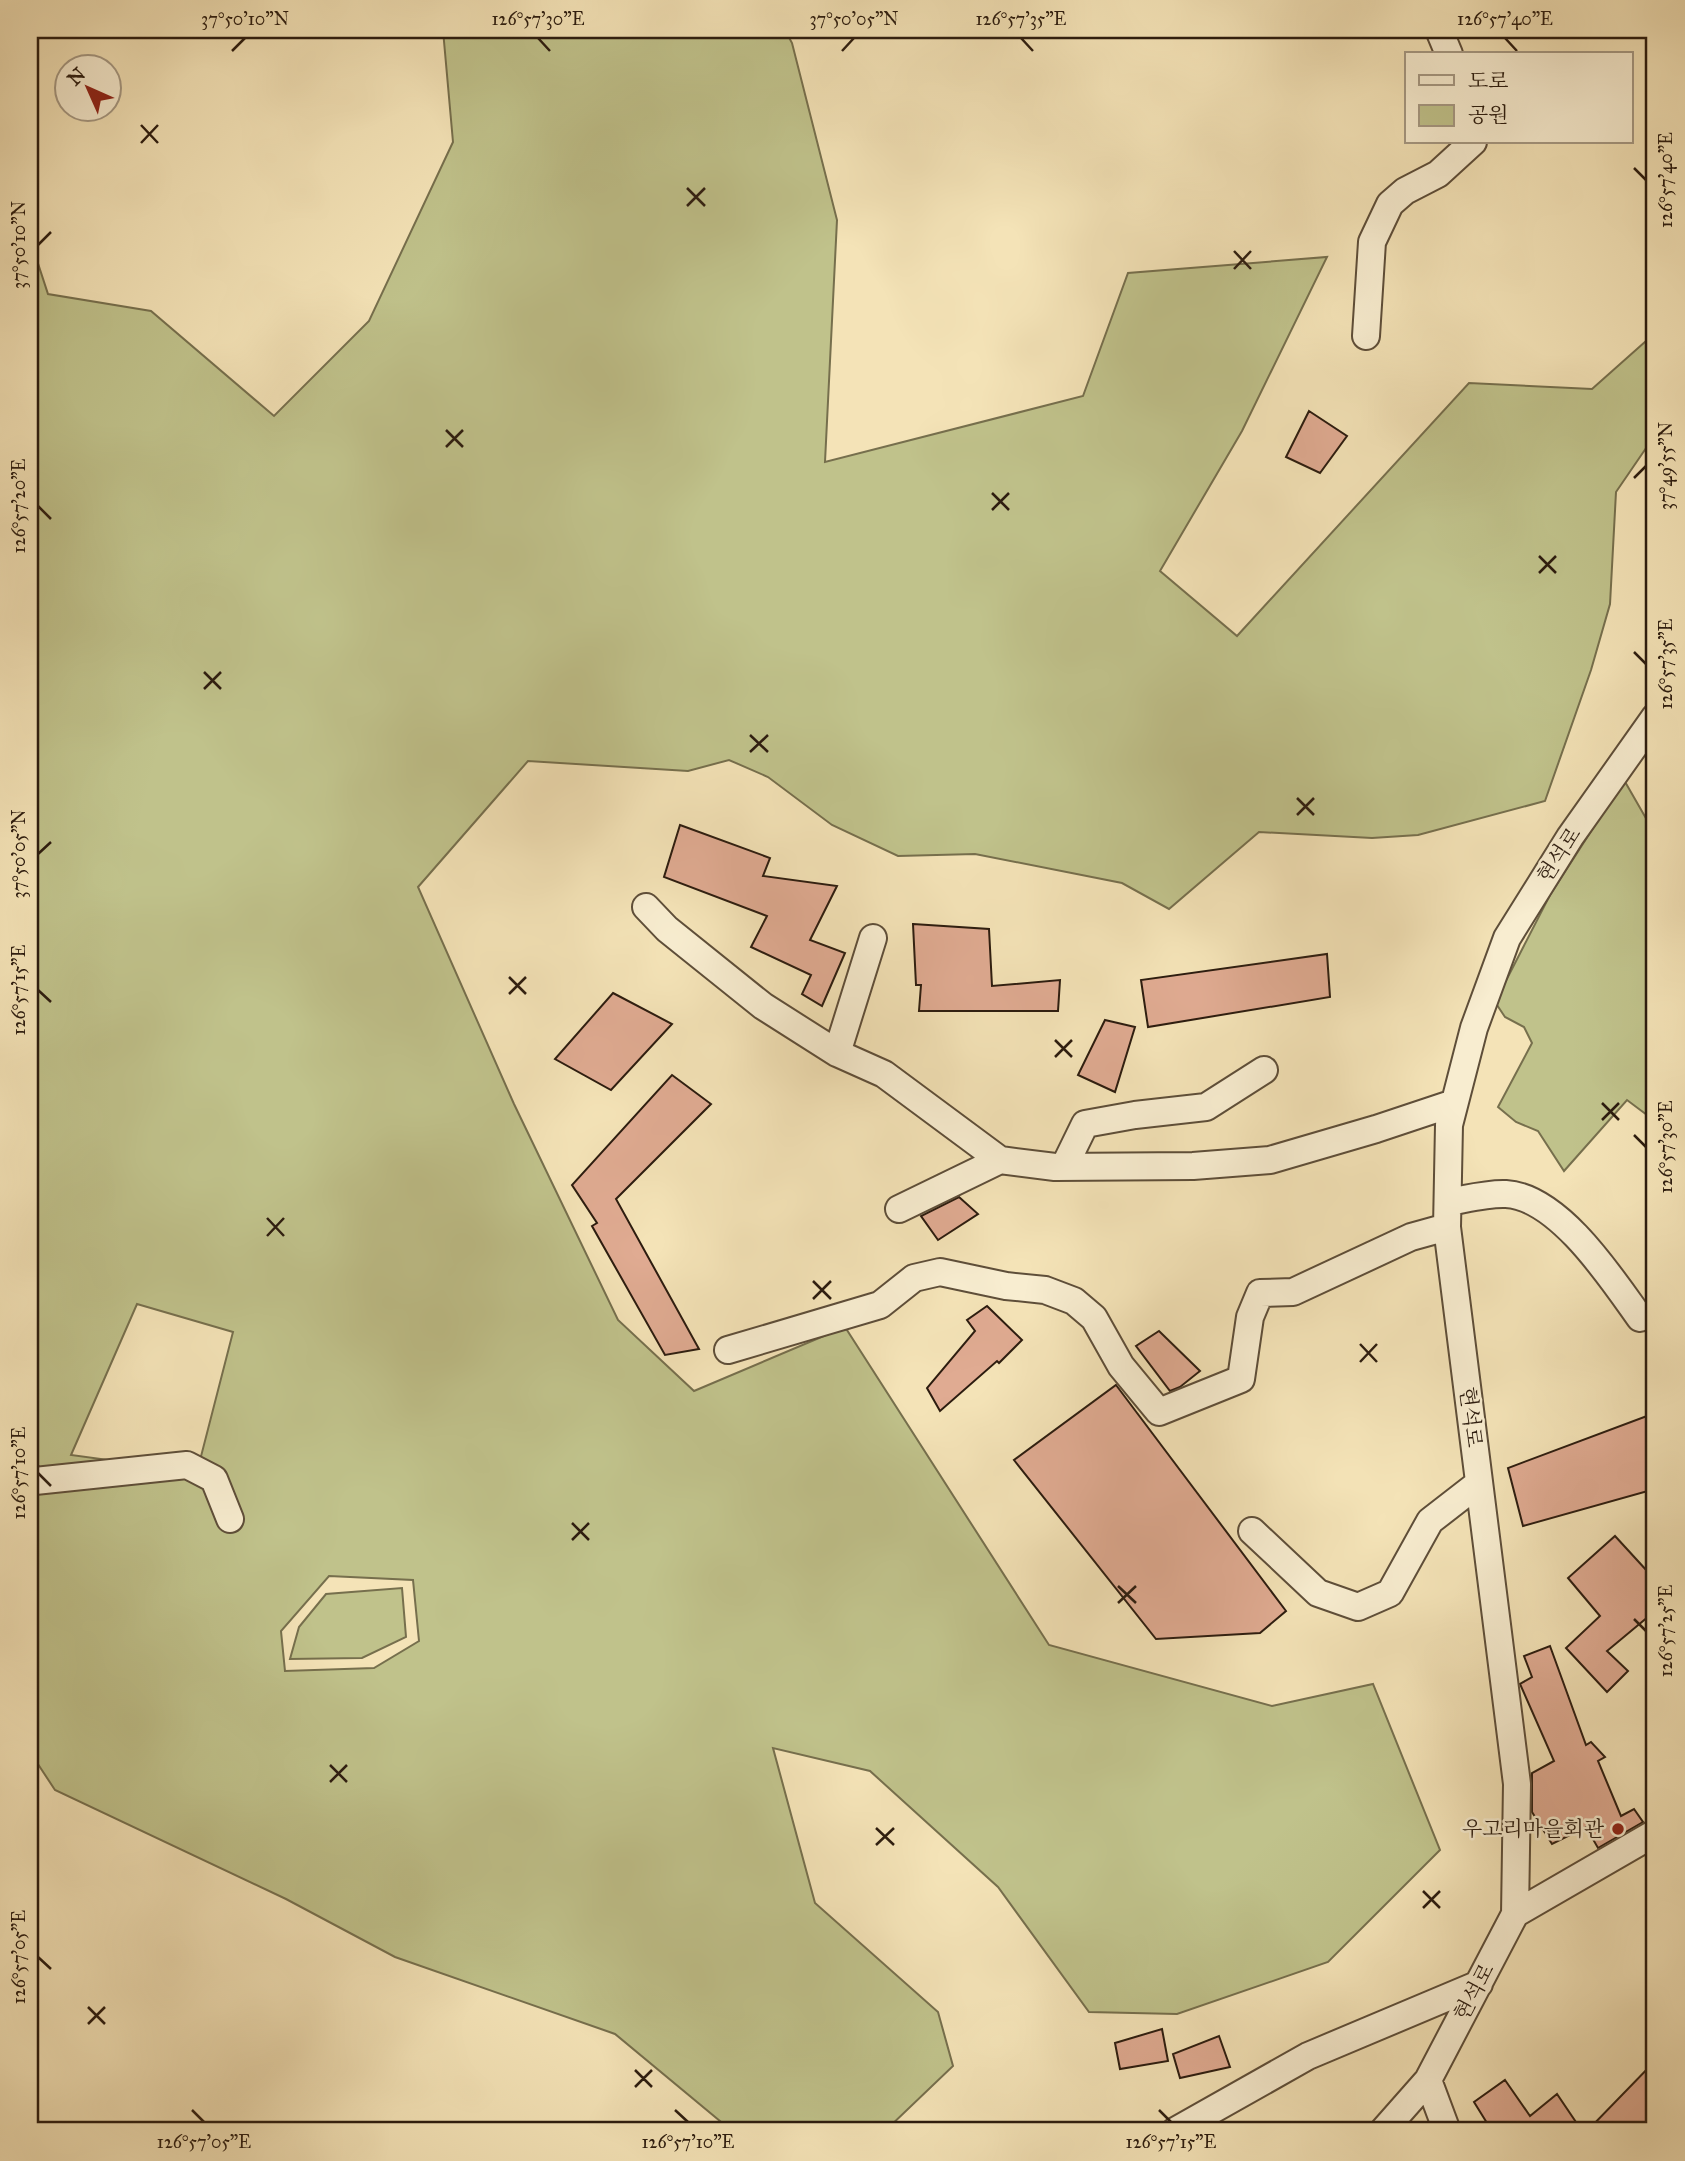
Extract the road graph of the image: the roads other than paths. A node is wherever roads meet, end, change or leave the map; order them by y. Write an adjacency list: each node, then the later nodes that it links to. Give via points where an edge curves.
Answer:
1 (1439, 30): 2 (street)
2 (1448, 52)
3 (1471, 144): 4 (street, via 1438,174 1390,204 1373,242)
4 (1366, 336)
5 (1655, 717): 10 (street, 현석로, via 1570,837 1507,937 1474,1028)
6 (646, 907): 8 (street, via 763,1006)
7 (873, 939): 8 (street)
8 (837, 1053): 11 (street, via 884,1074)
9 (1264, 1070): 12 (street, via 1206,1107 1085,1124)
10 (1454, 1103): 12 (street, via 1270,1160); 14 (street, 현석로, via 1449,1125)
11 (1000, 1160): 12 (street); 13 (street)
12 (1064, 1167)
13 (899, 1209)
14 (1448, 1214): 15 (street, via 1507,1194 1544,1206 1597,1258); 16 (street, via 1293,1292 1260,1293 1250,1317 1241,1379 1159,1412 1121,1366 1094,1318 1074,1301 1045,1290 940,1272 914,1278 880,1305); 18 (street, 현석로)
15 (1640, 1318)
16 (728, 1350)
17 (30, 1476): 19 (street, via 35,1481 187,1465 215,1479)
18 (1479, 1483): 20 (street, via 1430,1521 1390,1593 1358,1607 1318,1593); 22 (street, 현석로, via 1517,1784)
19 (230, 1519)
20 (1252, 1531)
21 (1655, 1833): 22 (street)
22 (1515, 1914): 23 (street, 현석로)
23 (1479, 1983): 24 (street, 현석로); 25 (street, via 1308,2056)
24 (1428, 2080): 26 (street, 현석로); 27 (street)
25 (1175, 2131)
26 (1383, 2131)
27 (1447, 2131)

